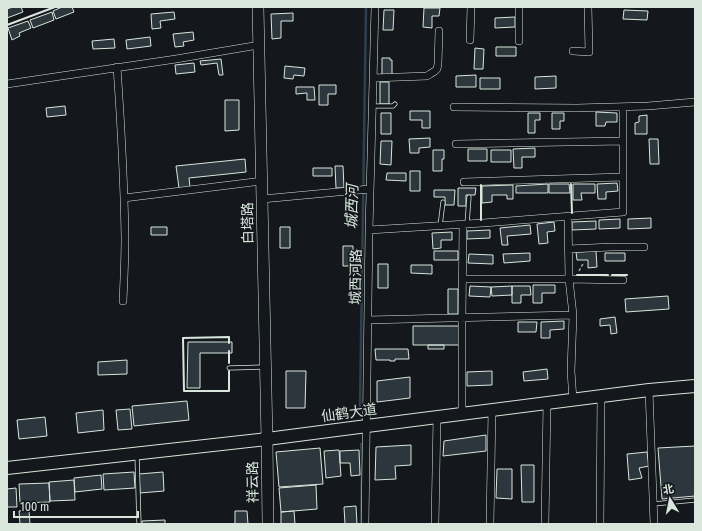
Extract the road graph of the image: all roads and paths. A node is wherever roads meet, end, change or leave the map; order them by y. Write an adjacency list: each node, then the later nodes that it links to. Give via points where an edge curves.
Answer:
1 (258, 7): 9 (street, 白塔路)
2 (375, 7): 12 (street, 城西河路)
3 (471, 7): 7 (street)
4 (519, 7): 8 (street)
5 (588, 7): 10 (street, via 589,52)
6 (439, 31): 12 (street, via 438,64 433,73 423,76)
7 (470, 40)
8 (519, 41)
9 (259, 45): 11 (street); 22 (street, 白塔路)
10 (573, 51)
11 (117, 68): 13 (street); 26 (street)
12 (373, 78): 16 (street, 城西河路)
13 (7, 84)
14 (695, 102): 17 (street)
15 (395, 104): 16 (lane)
16 (373, 106): 24 (street, 城西河路)
17 (623, 107): 18 (street); 19 (street)
18 (454, 108)
19 (623, 141): 20 (street); 21 (street)
20 (456, 144)
21 (623, 177): 23 (street); 29 (street, via 623,212)
22 (262, 181): 26 (street); 27 (street, 白塔路)
23 (464, 182)
24 (365, 189): 27 (street); 32 (street, 城西河路)
25 (469, 197): 30 (lane)
26 (124, 198): 38 (street)
27 (262, 199): 42 (street, 白塔路)
28 (443, 202): 31 (lane)
29 (568, 216): 30 (street); 34 (street)
30 (465, 224): 31 (street); 35 (street)
31 (440, 226): 32 (street)
32 (370, 230): 41 (street, 城西河路)
33 (644, 247): 34 (street)
34 (568, 249): 36 (street)
35 (462, 279): 36 (street); 40 (street)
36 (569, 279): 37 (street); 39 (street)
37 (623, 280)
38 (123, 301)
39 (573, 315): 40 (street); 47 (street)
40 (462, 318): 41 (street); 50 (street)
41 (368, 320): 52 (street, 城西河路)
42 (266, 367): 43 (lane); 53 (street, 白塔路)
43 (229, 368)
44 (695, 386): 45 (main road, 仙鹤大道)
45 (649, 390): 46 (main road, 仙鹤大道); 57 (street)
46 (602, 396): 47 (main road, 仙鹤大道); 64 (street)
47 (573, 400): 48 (main road, 仙鹤大道)
48 (547, 403): 49 (main road, 仙鹤大道); 63 (street)
49 (492, 410): 50 (main road, 仙鹤大道); 62 (street)
50 (462, 414): 51 (main road, 仙鹤大道)
51 (437, 417): 52 (main road, 仙鹤大道); 61 (street)
52 (367, 426): 53 (main road, 仙鹤大道); 60 (street, 城西河路)
53 (267, 439): 54 (main road, 仙鹤大道); 59 (street, 祥云路)
54 (137, 453): 55 (main road, 仙鹤大道); 58 (lane)
55 (7, 468)
56 (695, 500): 57 (lane)
57 (653, 504): 65 (street)
58 (139, 524)
59 (268, 524)
60 (365, 524)
61 (435, 524)
62 (490, 524)
63 (545, 524)
64 (600, 524)
65 (654, 524)

